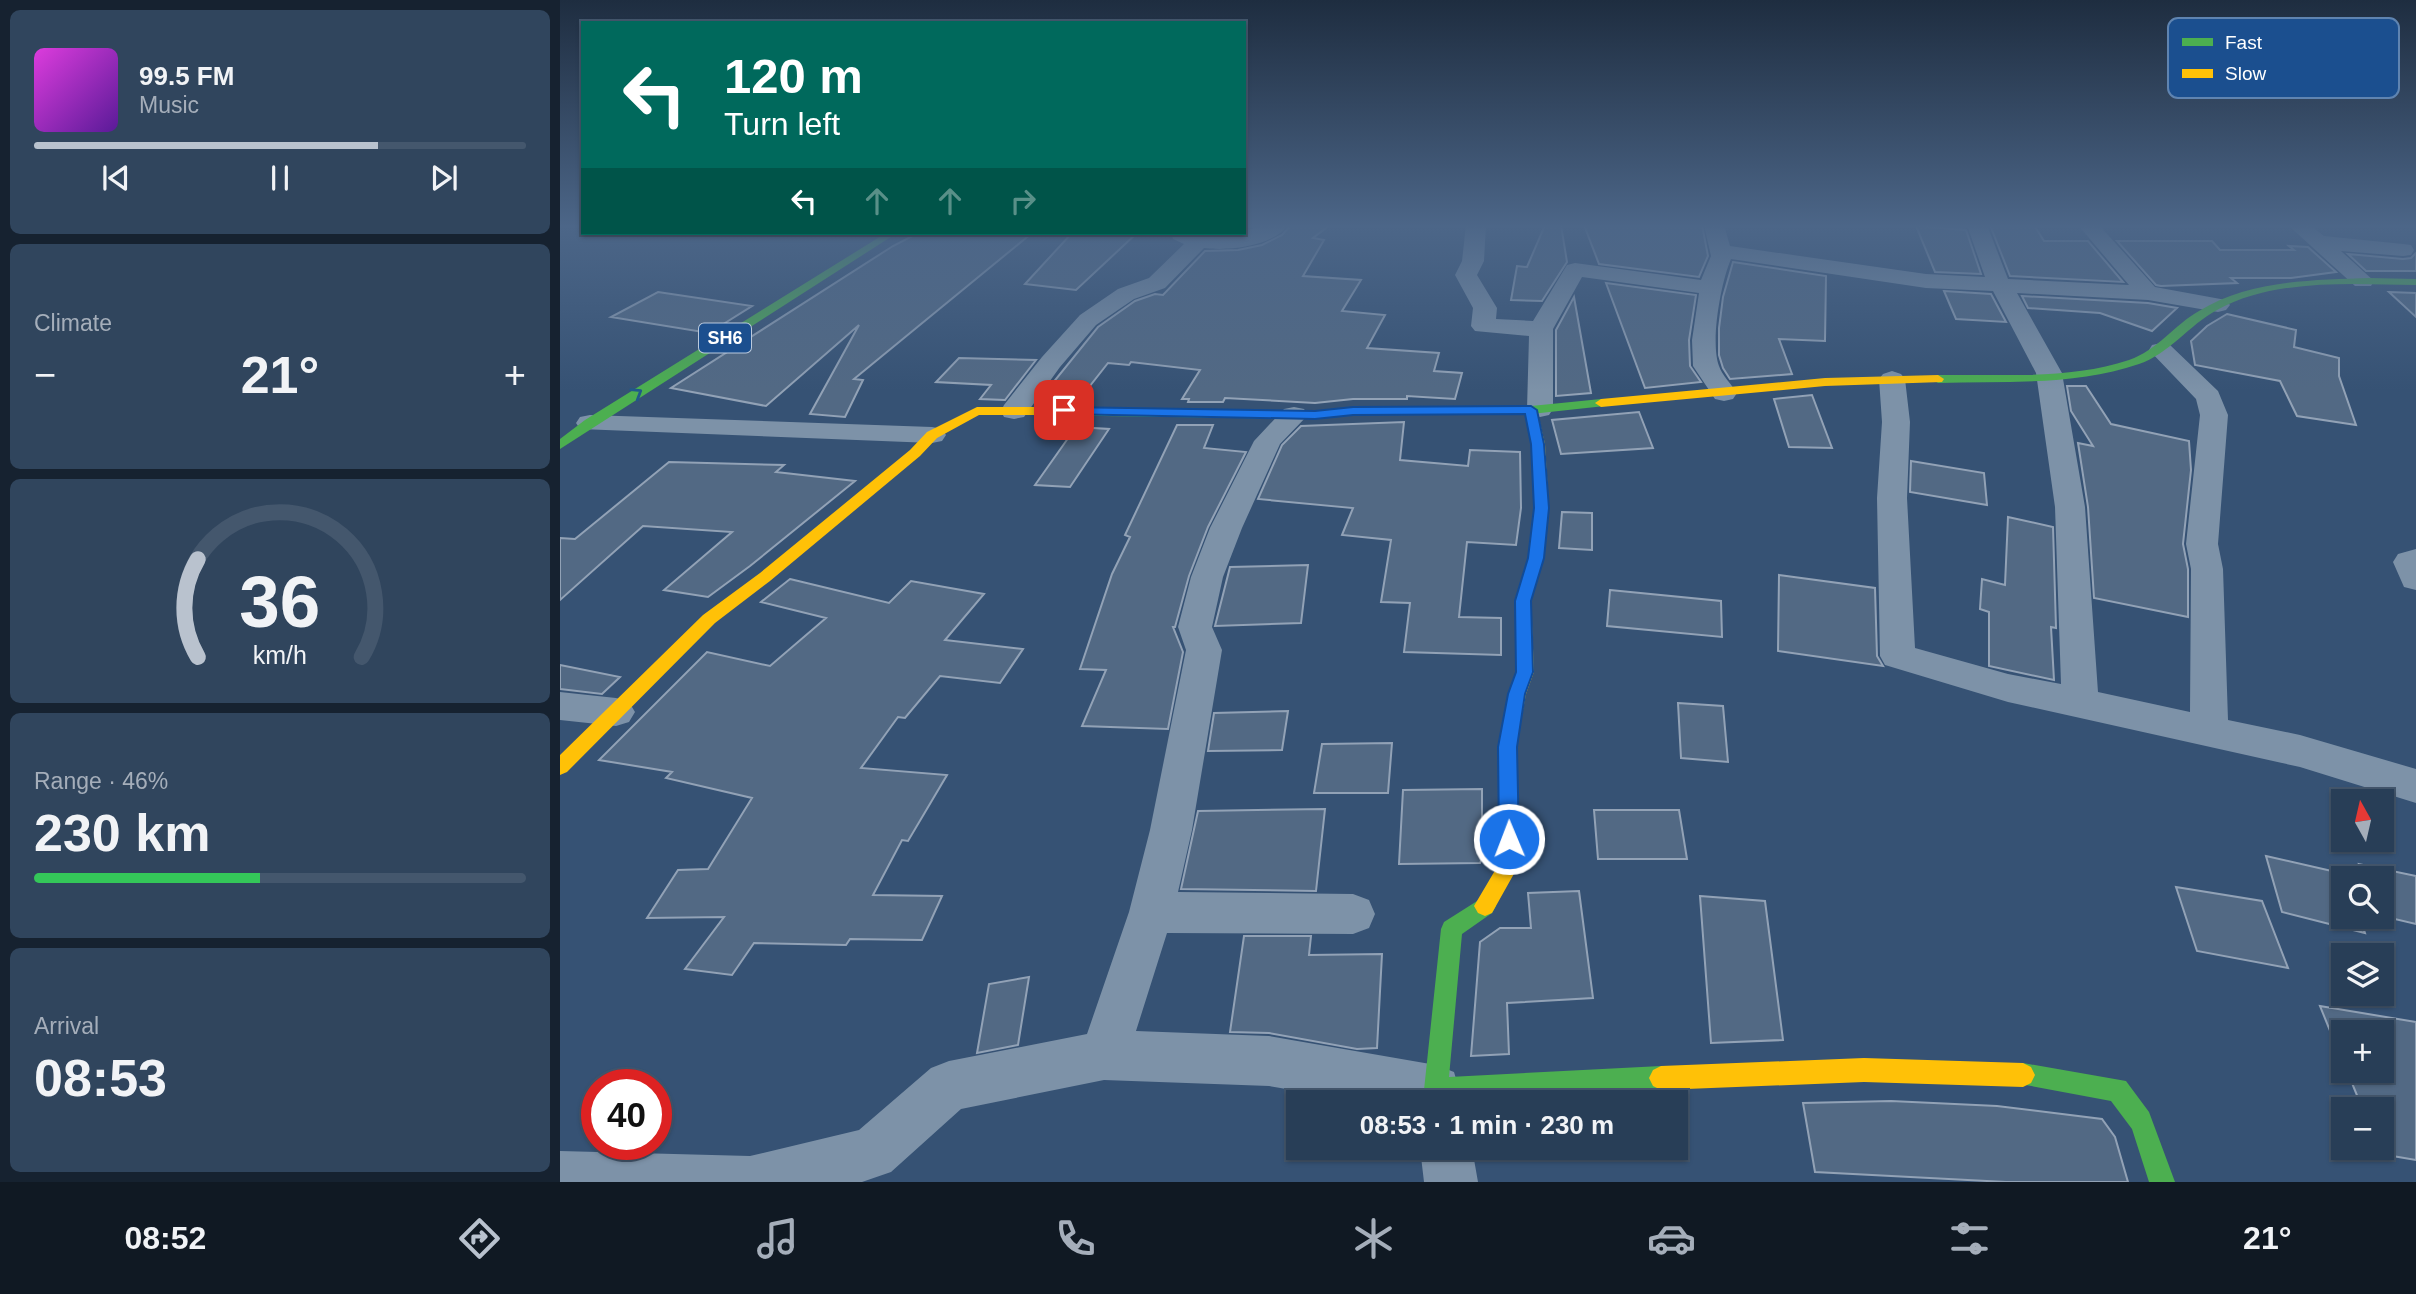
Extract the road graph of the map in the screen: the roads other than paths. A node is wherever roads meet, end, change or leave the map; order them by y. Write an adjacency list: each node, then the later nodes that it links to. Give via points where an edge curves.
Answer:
1 (817, 280): 24 (street, SH6, one-way to 1)
2 (1159, 280): 22 (street, via 1126,294 1088,320)
3 (1469, 280): 16 (street, via 1485,308 1483,326)
4 (1569, 280): 16 (street)
5 (1652, 280): 13 (street)
6 (1714, 280): 13 (street)
7 (1920, 280): 12 (street)
8 (1999, 280): 12 (street)
9 (2137, 280): 14 (street)
10 (2363, 281): 11 (street); 15 (street, via 2250,292)
11 (2416, 282)
12 (2001, 285): 14 (street); 18 (street)
13 (1711, 288): 20 (street, via 1704,340 1706,366)
14 (2148, 293): 15 (street)
15 (2218, 305): 17 (street, via 2195,318)
16 (1541, 329): 21 (street)
17 (2161, 350): 18 (street, via 2134,362 2083,374); 32 (street, via 2208,397 2214,415 2202,544 2207,569)
18 (2049, 373): 19 (street); 29 (street, via 2070,507)
19 (1892, 379): 20 (street); 29 (street, via 1898,656 2008,688)
20 (1724, 393): 21 (street)
21 (1536, 410): 23 (street); 39 (street, via 1542,508 1536,558 1523,601 1525,672 1507,747 1510,863 1485,906 1452,929)
22 (1014, 411): 23 (street); 25 (street, via 977,411)
23 (1294, 415): 35 (street, via 1268,441 1207,577 1195,627 1204,650)
24 (590, 423): 25 (street); 26 (street, SH6)
25 (932, 435): 31 (street, via 709,619)
26 (560, 445)
27 (2416, 560): 28 (street, via 2409,562)
28 (2416, 579)
29 (2080, 702): 32 (street)
30 (560, 705): 31 (street)
31 (615, 712): 33 (street)
32 (2209, 730): 34 (street)
33 (560, 766)
34 (2416, 786)
35 (1151, 912): 36 (street); 37 (street)
36 (1353, 914)
37 (1104, 1055): 38 (street, via 1269,1061); 43 (street, via 949,1086 872,1153)
38 (1408, 1090)
39 (1438, 1090)
40 (1542, 1090): 45 (street, via 1891,1070 2010,1073 2118,1090 2137,1108)
41 (1448, 1160): 44 (street)
42 (560, 1178): 43 (street)
43 (750, 1182)
44 (1451, 1182)
45 (2162, 1182)

